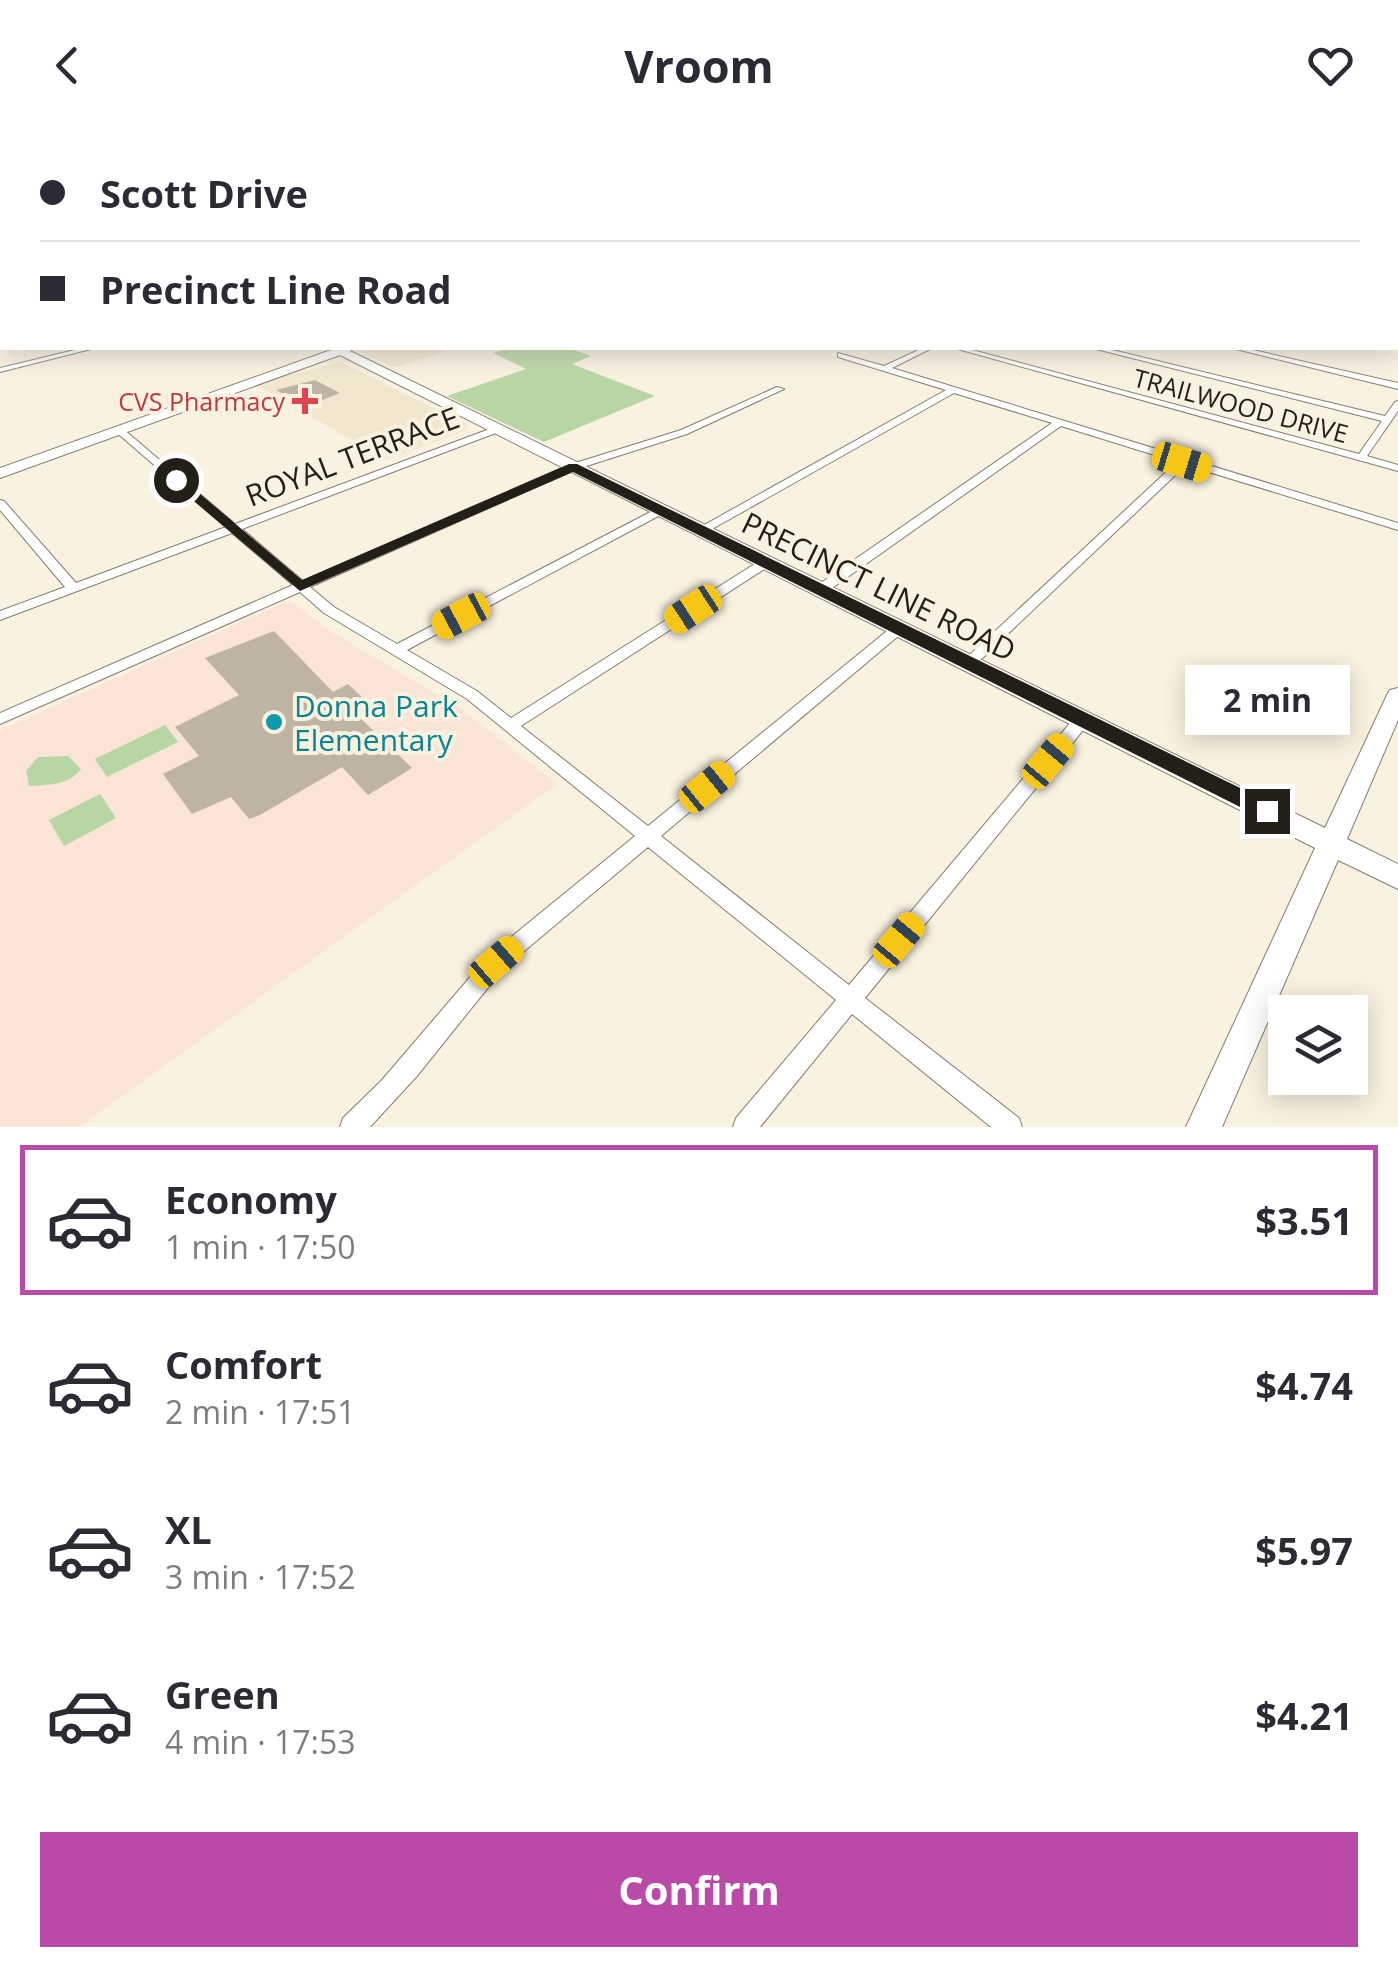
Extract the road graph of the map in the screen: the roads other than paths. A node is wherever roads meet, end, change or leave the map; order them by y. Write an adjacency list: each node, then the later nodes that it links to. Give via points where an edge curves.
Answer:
1 (83, 350): 9 (street)
2 (924, 350): 8 (street)
3 (965, 350): 18 (street, TRAILWOOD DRIVE)
4 (1104, 350): 14 (street)
5 (1245, 350): 10 (street)
6 (346, 351): 16 (main road, PRECINCT LINE ROAD); 17 (main road)
7 (841, 355): 8 (street)
8 (884, 369): 12 (street)
9 (0, 370)
10 (1398, 386)
11 (780, 388): 20 (street, via 684,432)
12 (952, 390): 15 (street); 27 (street)
13 (1398, 404): 14 (street)
14 (1388, 420): 18 (street)
15 (1060, 423): 19 (street); 31 (street)
16 (498, 428): 20 (main road, PRECINCT LINE ROAD); 26 (street, ROYAL TERRACE)
17 (119, 430): 22 (main road); 26 (street)
18 (1361, 458): 21 (street, TRAILWOOD DRIVE)
19 (1182, 462): 25 (street); 35 (street)
20 (573, 467): 24 (main road, PRECINCT LINE ROAD); 29 (street)
21 (1398, 468)
22 (0, 473)
23 (0, 503): 30 (street)
24 (660, 511): 27 (main road, PRECINCT LINE ROAD); 34 (street)
25 (1398, 527)
26 (234, 528): 29 (street); 30 (street, ROYAL TERRACE)
27 (701, 531): 28 (main road, PRECINCT LINE ROAD)
28 (765, 563): 31 (main road, PRECINCT LINE ROAD); 39 (street)
29 (300, 587): 34 (street); 37 (street)
30 (72, 588): 32 (street, ROYAL TERRACE)
31 (820, 590): 33 (main road, PRECINCT LINE ROAD)
32 (0, 616)
33 (898, 629): 35 (main road, PRECINCT LINE ROAD); 40 (street)
34 (398, 649): 39 (street)
35 (968, 664): 38 (main road, PRECINCT LINE ROAD)
36 (1398, 695): 41 (main road)
37 (0, 720)
38 (1082, 720): 41 (main road, PRECINCT LINE ROAD); 43 (street)
39 (510, 726): 40 (street)
40 (647, 836): 43 (street); 44 (street, via 496,962)
41 (1332, 843): 42 (main road, PRECINCT LINE ROAD); 47 (main road)
42 (1398, 877)
43 (850, 999): 45 (street); 46 (street)
44 (352, 1127)
45 (745, 1127)
46 (1010, 1127)
47 (1204, 1127)

